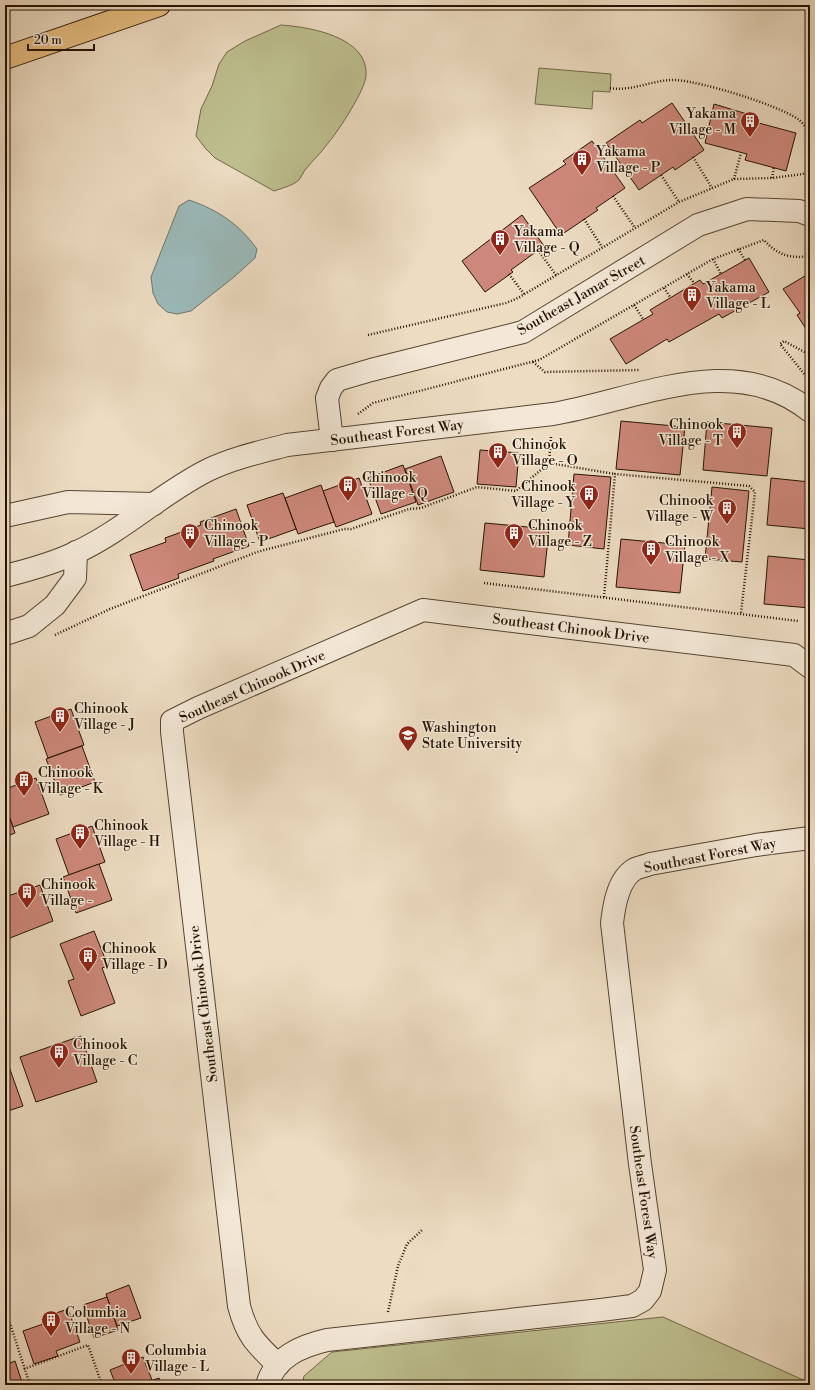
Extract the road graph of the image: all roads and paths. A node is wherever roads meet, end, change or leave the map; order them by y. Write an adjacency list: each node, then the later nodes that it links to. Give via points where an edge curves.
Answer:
1 (159, 5): 2 (main road)
2 (5, 58)
3 (610, 88): 4 (path, via 636,87 675,80 698,84 756,101 786,113 798,119)
4 (810, 132)
5 (741, 152): 11 (path)
6 (693, 157): 12 (path)
7 (774, 168): 10 (path)
8 (810, 170): 10 (path, via 803,174)
9 (661, 175): 14 (path)
10 (772, 178): 11 (path)
11 (734, 179): 12 (path)
12 (712, 188): 14 (path)
13 (613, 196): 17 (path)
14 (679, 202): 17 (path)
15 (810, 215): 40 (street, Southeast Jamar Street, via 799,211 748,209 698,225 523,332 337,380 327,398)
16 (584, 219): 18 (path)
17 (635, 228): 18 (path)
18 (602, 248): 27 (path)
19 (738, 249): 21 (path, via 764,240 770,248 783,255); 22 (path); 23 (path)
20 (538, 250): 27 (path)
21 (810, 256)
22 (713, 259): 25 (path); 26 (path)
23 (745, 260)
24 (509, 274): 30 (path)
25 (688, 274): 28 (path); 29 (path)
26 (721, 274)
27 (556, 275): 30 (path)
28 (694, 283)
29 (664, 288): 31 (path); 32 (path)
30 (524, 294): 34 (path, via 506,303)
31 (670, 297)
32 (634, 305): 33 (path); 39 (path, via 539,360 373,403)
33 (643, 319)
34 (368, 335)
35 (810, 355): 36 (path, via 784,341 780,344)
36 (810, 381)
37 (810, 411): 38 (street, Southeast Forest Way, via 776,392 739,382 708,380 680,384 580,410)
38 (552, 414): 40 (street, Southeast Forest Way); 41 (path)
39 (355, 415)
40 (332, 440): 43 (street, Southeast Forest Way, via 287,445 245,456 209,470)
41 (549, 463): 42 (path); 52 (path, via 516,492 477,487 421,508 351,529 261,551 110,609)
42 (615, 474): 48 (path); 49 (path, via 749,486 755,492)
43 (154, 504): 44 (street, via 68,502); 45 (street, Southeast Forest Way)
44 (5, 516)
45 (76, 552): 46 (street, Southeast Forest Way); 51 (street, via 75,578 55,605 29,626)
46 (5, 576)
47 (484, 583): 48 (path)
48 (604, 597): 49 (path)
49 (741, 613): 50 (path)
50 (798, 621)
51 (5, 634)
52 (48, 639)
53 (810, 667): 58 (street, Southeast Chinook Drive, via 794,655 423,610 172,721 187,876 239,1306 244,1326 252,1339)
54 (810, 838): 57 (street, Southeast Forest Way, via 650,864 635,869 625,878 617,896 612,923 655,1270 650,1291 643,1300 632,1306)
55 (422, 1230): 57 (path, via 407,1244 398,1266)
56 (5, 1308): 59 (path)
57 (384, 1334): 58 (street, Southeast Forest Way, via 313,1343 286,1357)
58 (278, 1365): 62 (street, Southeast Forest Way)
59 (24, 1369): 60 (path); 61 (path, via 88,1345)
60 (30, 1385)
61 (102, 1385)
62 (267, 1385)

